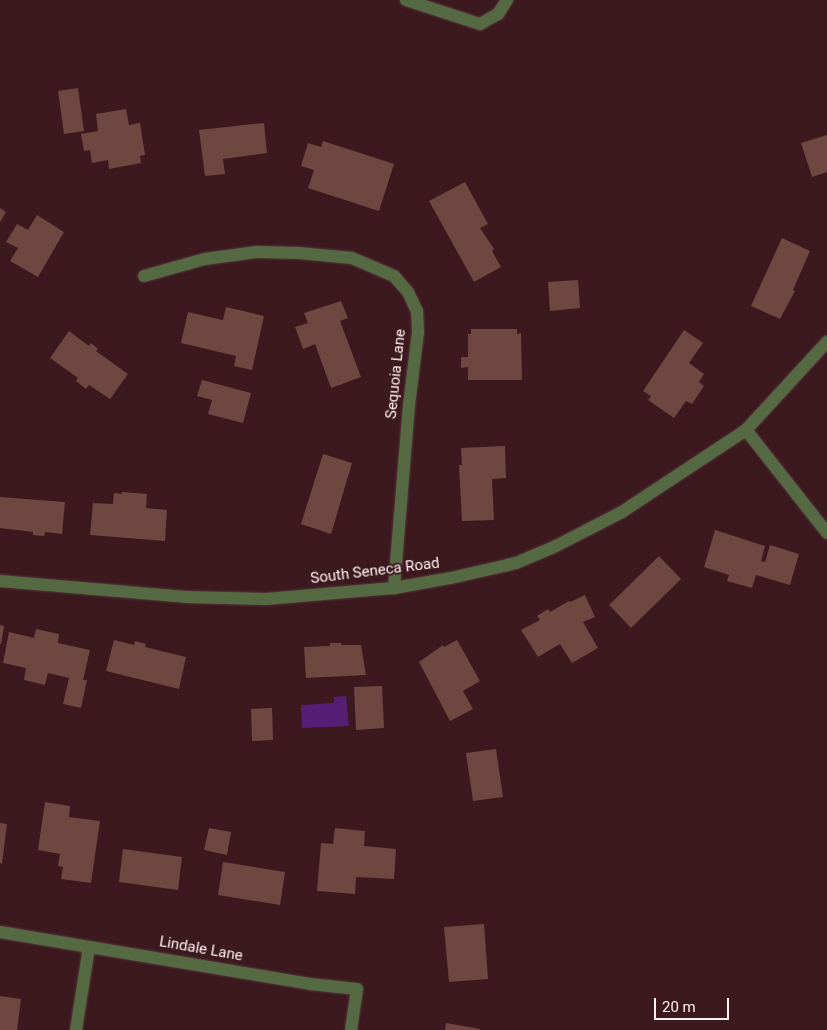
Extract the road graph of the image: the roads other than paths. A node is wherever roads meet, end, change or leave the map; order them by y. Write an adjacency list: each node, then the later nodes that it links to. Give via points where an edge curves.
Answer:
1 (406, 0): 2 (street, via 480,24 498,14)
2 (507, 0)
3 (144, 276): 8 (street, Sequoia Lane, via 206,259 257,252 299,253 352,258 394,276 408,292 416,311 418,332)
4 (827, 342): 5 (street, South Seneca Road)
5 (746, 430): 6 (street); 8 (street, South Seneca Road, via 622,512 556,546 516,562)
6 (827, 533)
7 (0, 581): 8 (street, South Seneca Road, via 185,597 266,599)
8 (394, 588)
9 (0, 932): 10 (street, Lindale Lane)
10 (89, 947): 11 (street); 12 (street, Lindale Lane, via 357,989)
11 (76, 1030)
12 (350, 1030)

